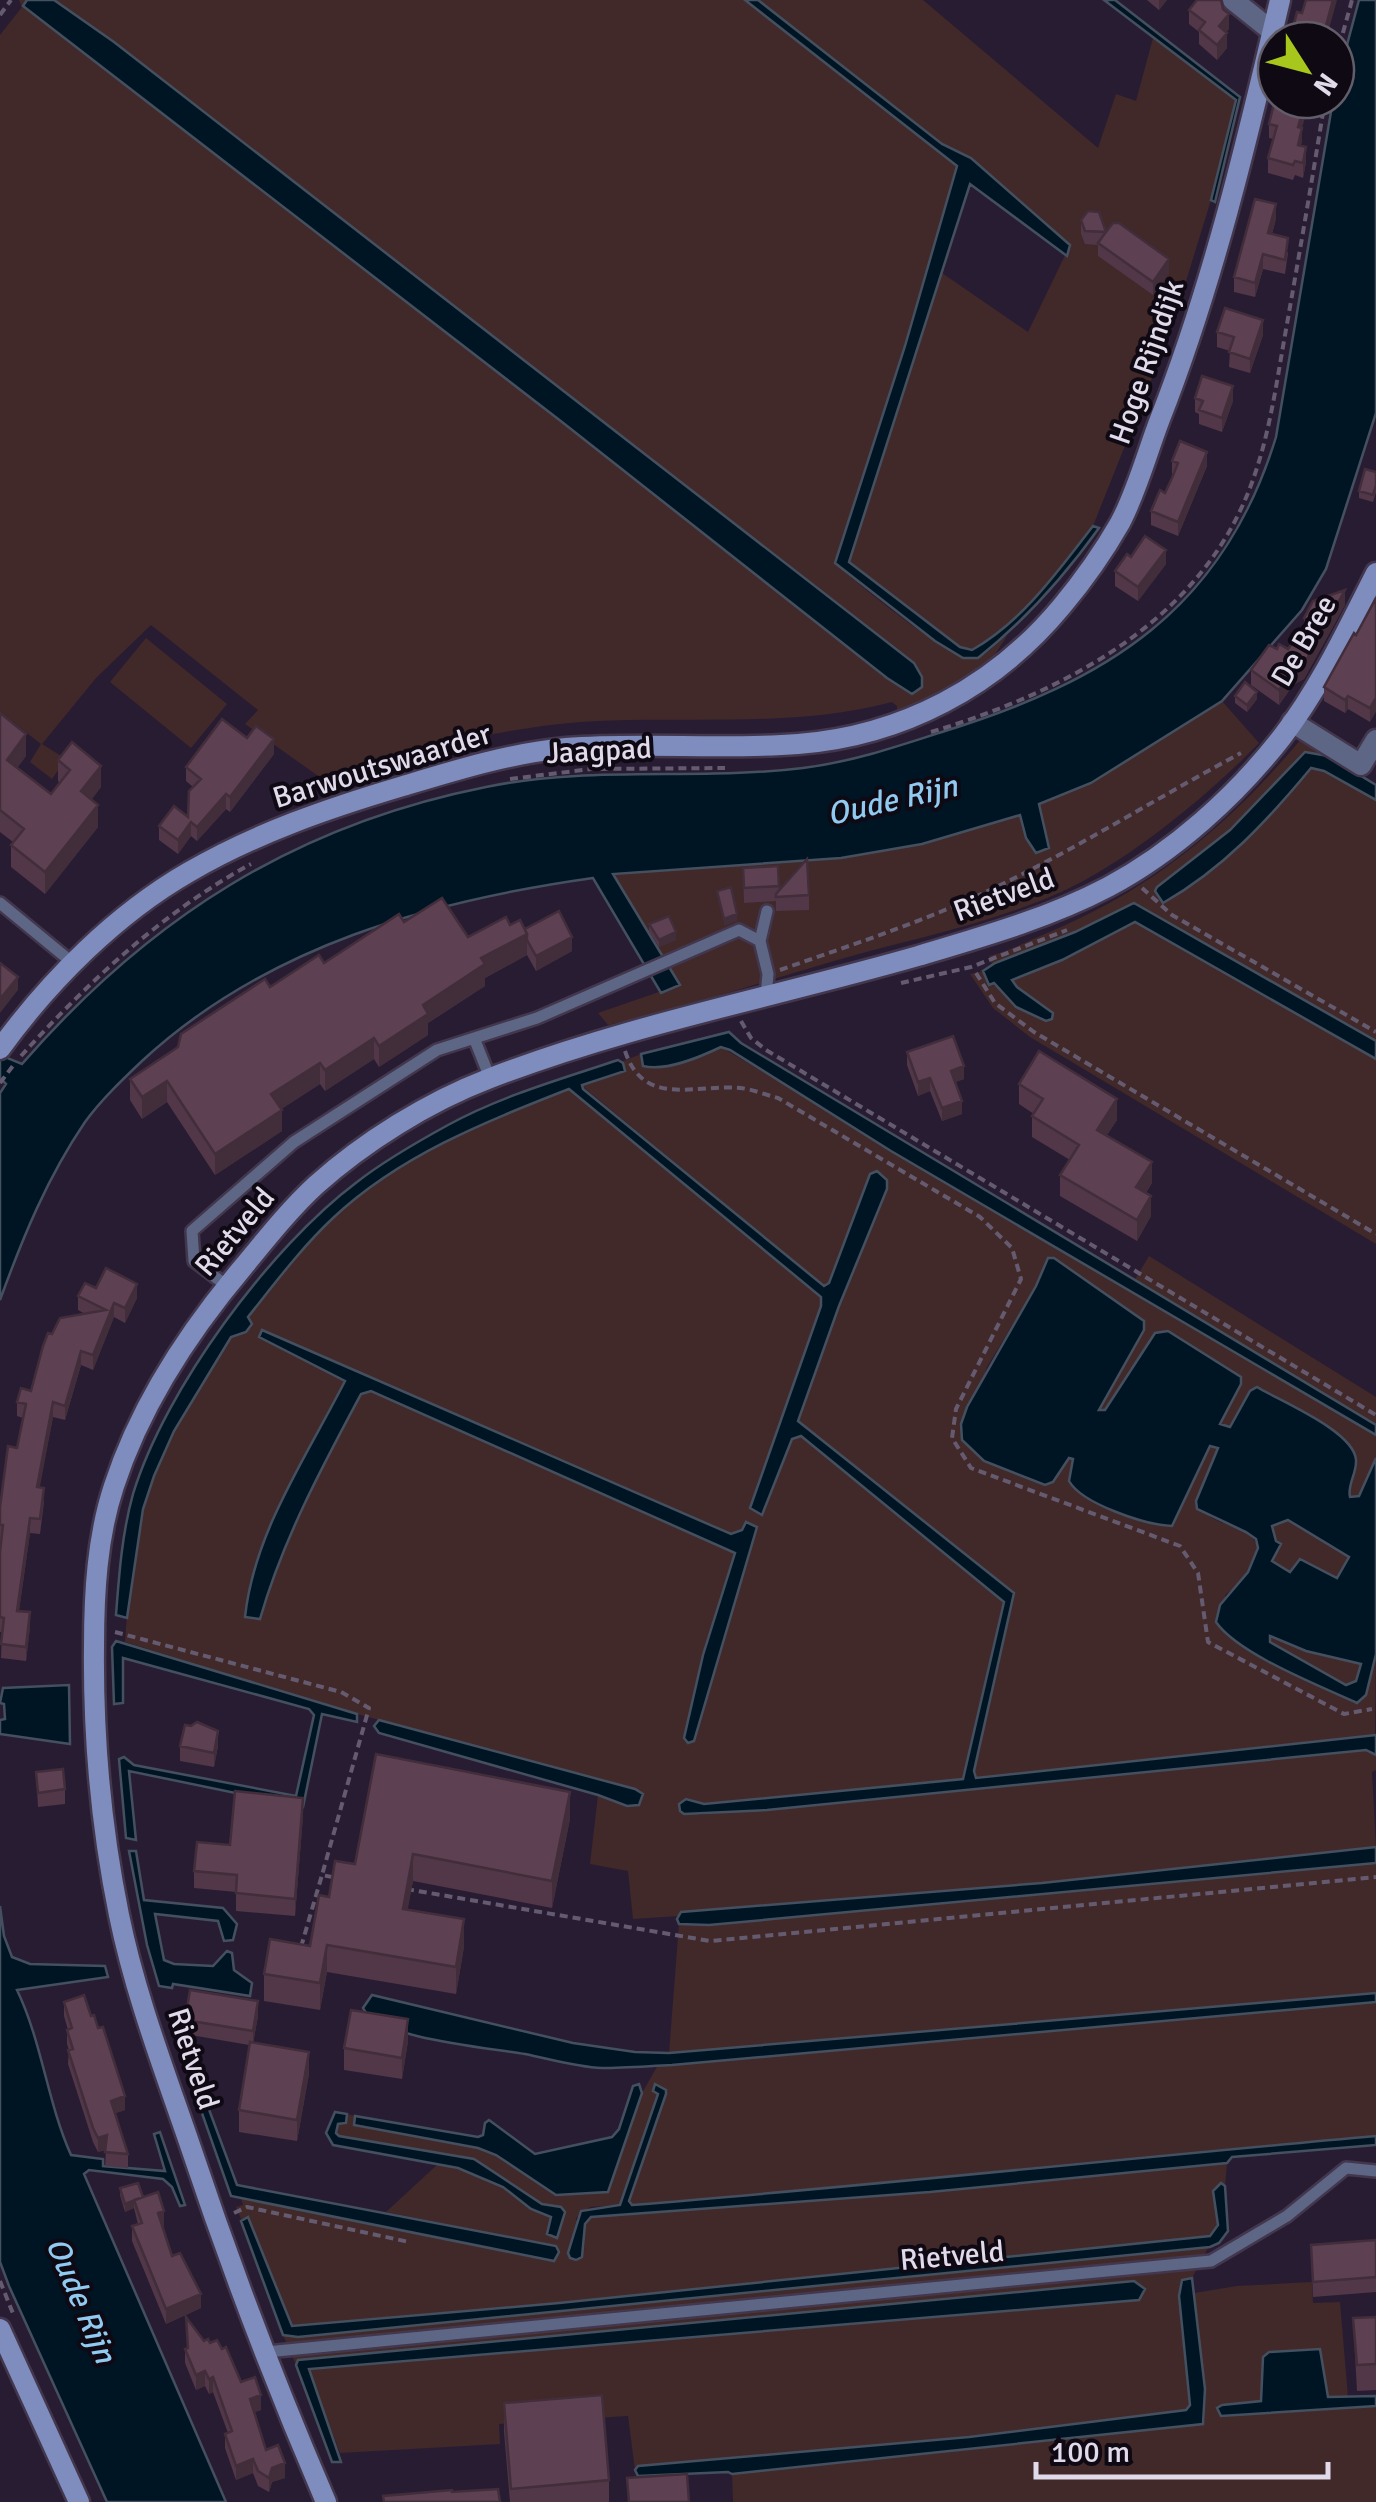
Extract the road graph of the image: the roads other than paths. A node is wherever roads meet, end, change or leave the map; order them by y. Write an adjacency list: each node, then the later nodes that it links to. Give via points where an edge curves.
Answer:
1 (1233, 0): 2 (street)
2 (1258, 20)
3 (1256, 98): 6 (main road, Hoge Rijndijk, via 1175,380 1120,522 1062,606)
4 (1376, 573): 5 (main road, De Bree)
5 (1368, 608): 7 (main road, De Bree)
6 (970, 689): 12 (main road, Barwoutswaarder, via 910,719 852,737 564,748 470,766 349,802 187,873)
7 (1287, 730): 8 (street, via 1361,765); 13 (main road, Rietveld, via 1135,883 964,942)
8 (1376, 740)
9 (0, 903): 12 (lane)
10 (767, 911): 11 (lane)
11 (760, 941): 13 (lane); 14 (lane, via 739,930 537,1018)
12 (74, 964): 15 (main road, Barwoutswaarder)
13 (767, 985): 16 (main road, Rietveld)
14 (474, 1038): 16 (lane); 17 (lane, via 437,1050 294,1142 192,1232 194,1261)
15 (7, 1051)
16 (490, 1078): 17 (main road, Rietveld, via 380,1138 318,1183)
17 (227, 1286): 20 (main road, Rietveld, via 146,1412 112,1489 94,1586 93,1701 102,1819 120,1921 153,2036)
18 (1376, 2171): 20 (lane, Rietveld, via 1346,2168 1287,2216 1211,2261)
19 (0, 2330): 21 (main road)
20 (266, 2352): 22 (main road, Rietveld)
21 (79, 2502)
22 (326, 2502)

